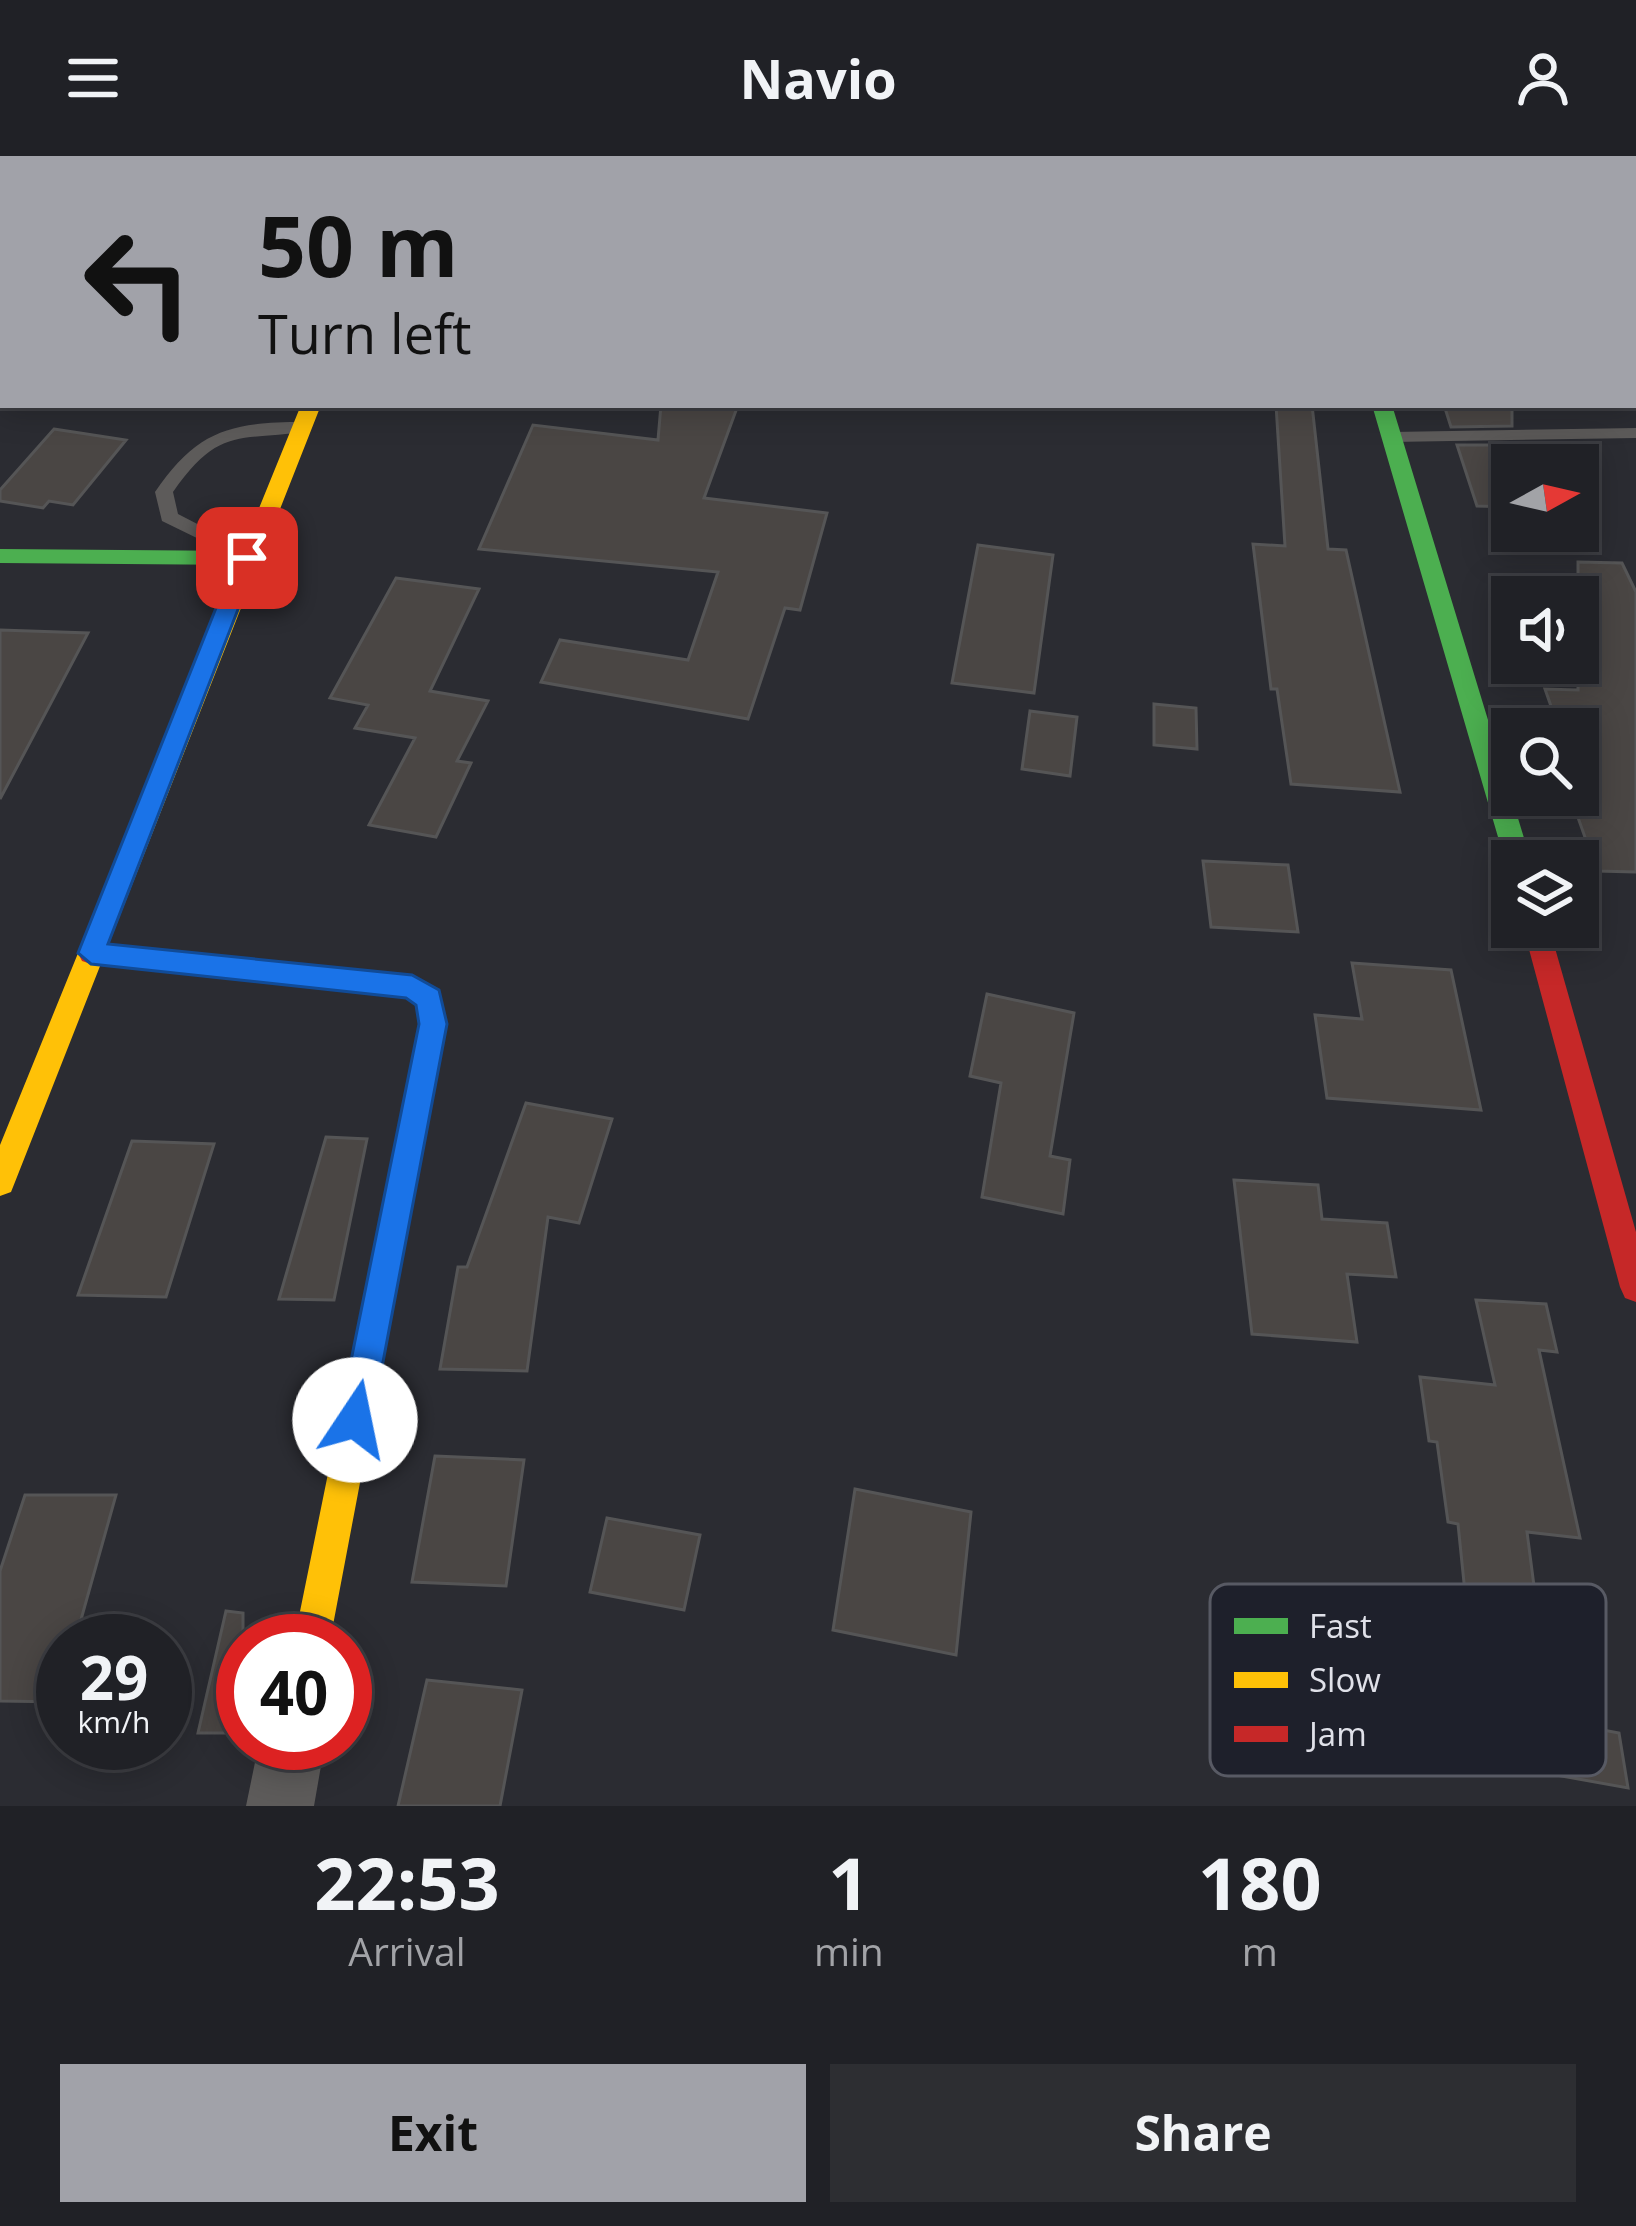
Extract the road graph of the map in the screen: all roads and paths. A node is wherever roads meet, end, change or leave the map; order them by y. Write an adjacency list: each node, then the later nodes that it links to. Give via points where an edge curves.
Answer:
1 (1383, 408): 4 (street)
2 (307, 416): 5 (street); 5 (lane, via 212,440 186,457 164,492 169,517)
3 (1636, 433): 4 (lane)
4 (1391, 437): 7 (street)
5 (251, 548): 6 (street); 9 (street)
6 (0, 556)
7 (1512, 840)
8 (1542, 948): 11 (street)
9 (91, 953): 10 (street); 12 (street, via 412,987 429,999 433,1024)
10 (0, 1182)
11 (1636, 1287)
12 (317, 1614)
13 (287, 1770): 14 (street)
14 (280, 1806)

